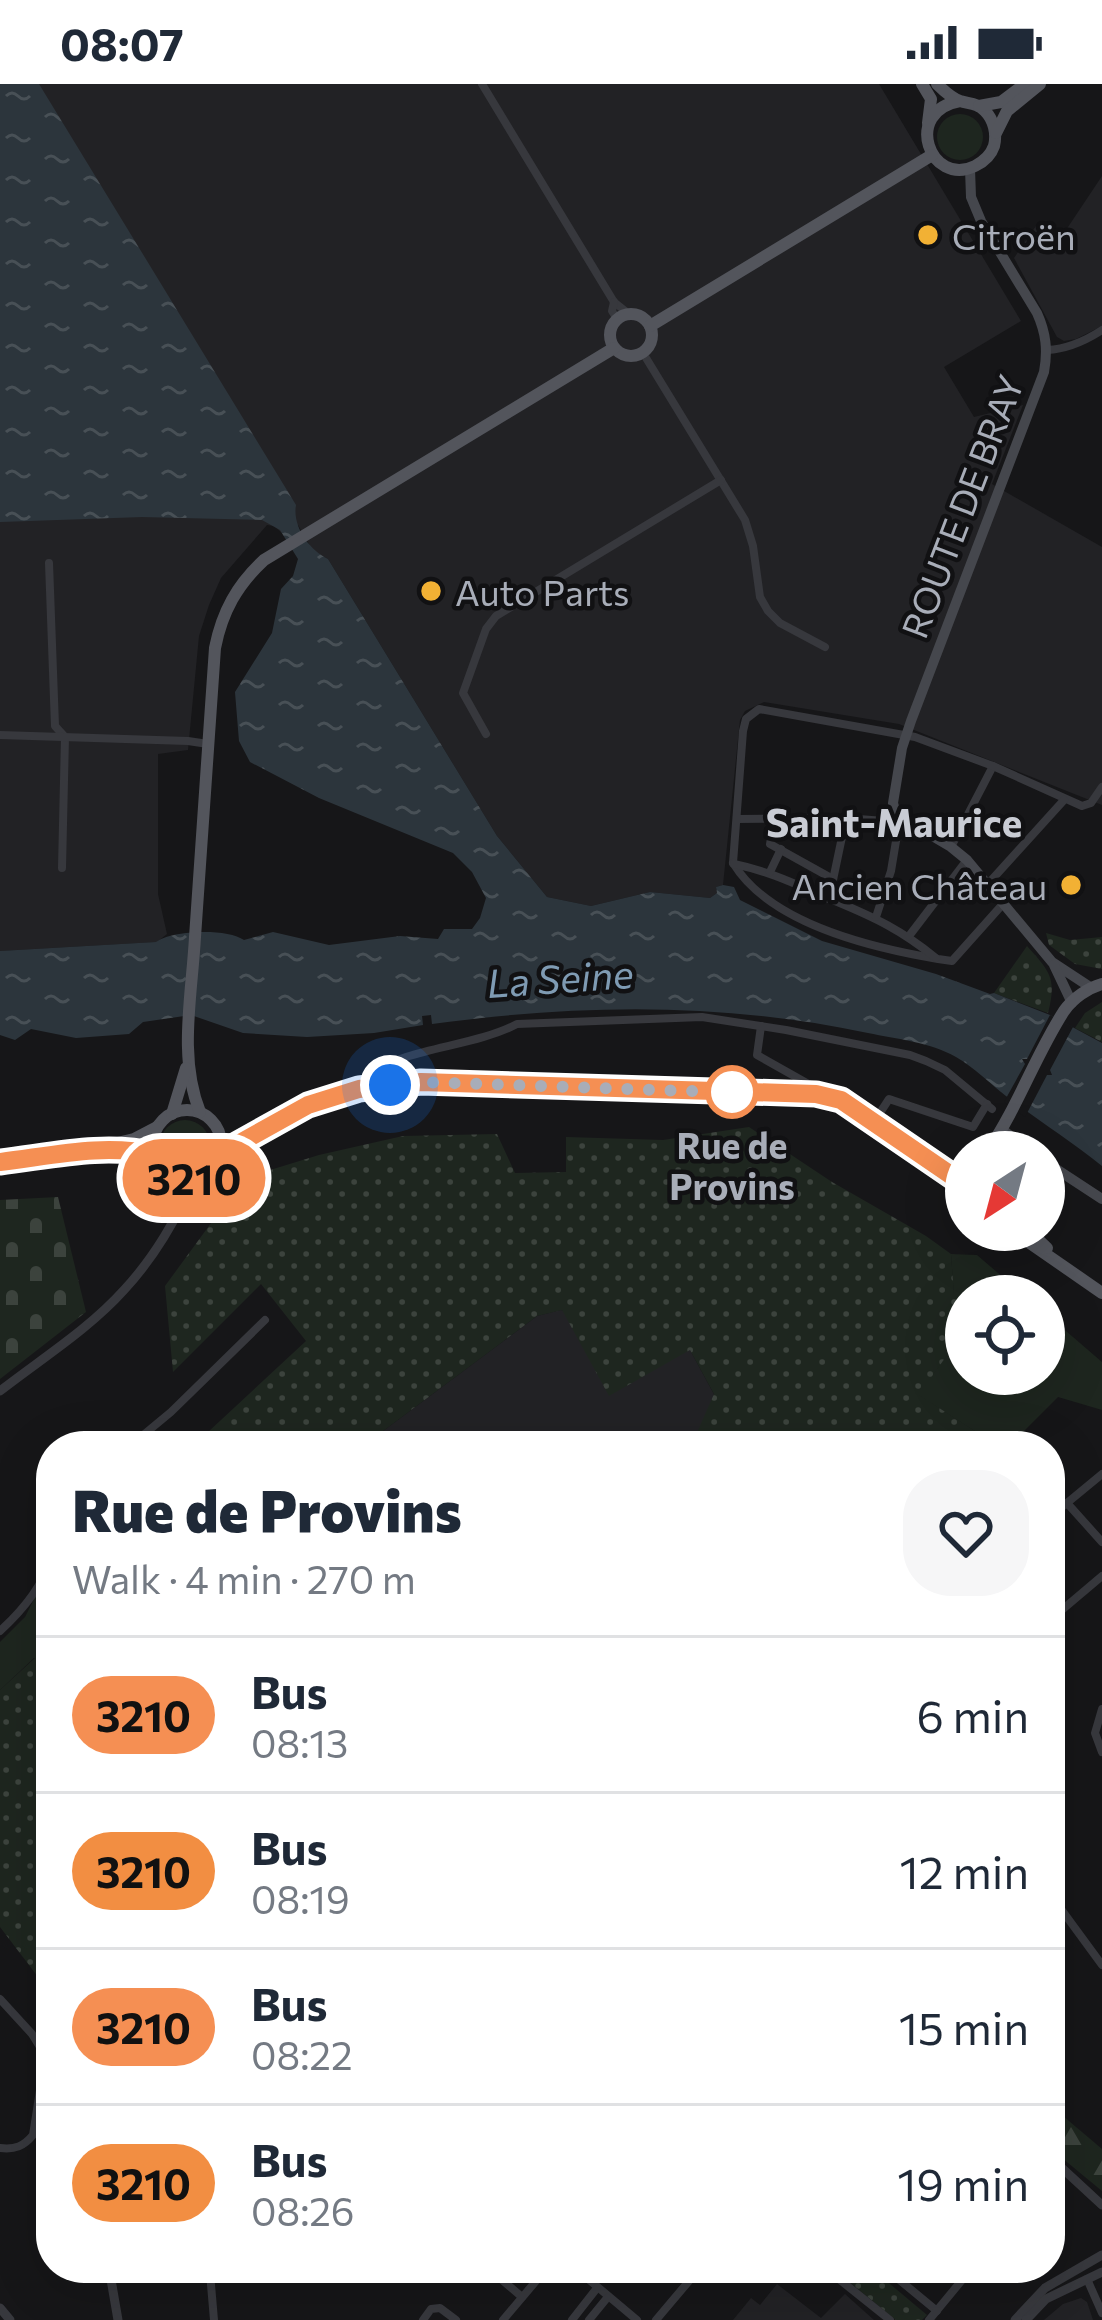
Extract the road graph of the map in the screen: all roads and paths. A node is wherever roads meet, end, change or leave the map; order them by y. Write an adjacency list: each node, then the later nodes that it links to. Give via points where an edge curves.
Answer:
1 (922, 84): 8 (main road, via 931,99)
2 (937, 84): 6 (main road)
3 (1025, 84): 7 (main road)
4 (1040, 84): 9 (main road, via 1007,111)
5 (486, 86): 12 (street)
6 (960, 101): 7 (main road); 8 (main road, via 940,107)
7 (979, 106): 9 (main road)
8 (928, 124): 10 (main road)
9 (995, 134): 11 (main road, via 989,156)
10 (932, 155): 11 (main road, via 948,168); 13 (main road)
11 (970, 169): 16 (main road, ROUTE DE BRAY, via 971,197 1044,328)
12 (623, 317): 13 (main road, via 642,317); 15 (main road, via 610,336)
13 (650, 326): 17 (main road)
14 (1102, 330): 16 (street)
15 (614, 348): 17 (main road); 25 (main road, via 249,574 224,612 215,648)
16 (1047, 350): 23 (main road, ROUTE DE BRAY)
17 (643, 353): 18 (street)
18 (721, 480): 20 (street, via 745,520 768,610); 21 (street, via 496,616 463,693)
19 (49, 563): 24 (street, via 55,725)
20 (824, 647)
21 (486, 734)
22 (0, 735): 24 (street)
23 (906, 735): 26 (street); 29 (main road, ROUTE DE BRAY, via 893,803); 31 (street, via 759,709 746,719)
24 (65, 737): 25 (street); 37 (street)
25 (208, 744): 50 (main road)
26 (993, 766): 28 (street); 33 (street)
27 (1102, 787): 28 (street, via 1091,803)
28 (1064, 800): 40 (street)
29 (898, 816): 30 (street); 33 (main road); 43 (street)
30 (846, 818): 32 (street); 39 (street)
31 (737, 819): 32 (street); 36 (street)
32 (776, 819): 34 (street, via 770,844)
33 (951, 847): 35 (main road)
34 (781, 849): 38 (street); 39 (street)
35 (967, 860): 40 (main road); 44 (street)
36 (733, 863): 38 (street); 45 (street, via 773,903 846,939)
37 (62, 868)
38 (770, 872): 41 (street)
39 (833, 879): 41 (street)
40 (986, 886): 42 (main road)
41 (830, 899): 43 (street)
42 (1002, 905): 45 (street, via 952,961); 46 (main road)
43 (876, 917): 44 (street)
44 (909, 936): 45 (street)
45 (938, 959)
46 (1052, 962): 47 (main road); 48 (main road)
47 (1096, 986): 48 (main road)
48 (1072, 1003): 58 (main road)
49 (761, 1026): 51 (street, via 702,1017 517,1024 403,1059 367,1075); 52 (street, via 757,1055 812,1086); 55 (street, via 910,1055 945,1070 989,1107 973,1127 890,1099)
50 (188, 1061): 53 (main road); 54 (main road)
51 (359, 1089): 52 (main road, via 421,1082); 59 (main road, via 308,1105)
52 (811, 1094): 55 (main road, via 841,1100)
53 (200, 1112): 54 (main road); 57 (main road)
54 (172, 1114): 56 (main road)
55 (874, 1122): 64 (main road)
56 (158, 1127): 60 (main road); 62 (main road)
57 (219, 1131): 59 (main road); 61 (main road)
58 (1003, 1131)
59 (254, 1136): 61 (main road)
60 (89, 1151): 62 (main road); 63 (main road)
61 (220, 1154): 67 (main road)
62 (155, 1155): 66 (main road)
63 (0, 1162)
64 (945, 1171)
65 (1065, 1175): 68 (main road)
66 (174, 1176): 67 (main road); 69 (street)
67 (193, 1178): 69 (street)
68 (1102, 1199)
69 (169, 1226): 75 (street, via 123,1292)
70 (1043, 1251): 72 (main road)
71 (1051, 1251): 72 (main road)
72 (1070, 1269): 73 (main road)
73 (1102, 1293)
74 (265, 1320): 76 (street)
75 (0, 1391)
76 (148, 1431)
77 (1102, 1474): 78 (street)
78 (1067, 1503): 79 (street)
79 (1102, 1541)
80 (1102, 1576): 82 (street)
81 (36, 1589): 83 (street)
82 (1065, 1607)
83 (0, 1631)
84 (1102, 1708): 85 (street, via 1095,1733)
85 (1102, 1752)
86 (1065, 1914): 87 (street)
87 (1102, 1965)
88 (0, 1999): 89 (street)
89 (36, 2038)
90 (36, 2116): 91 (street, via 26,2144)
91 (0, 2148)
92 (1065, 2170): 93 (street)
93 (1074, 2177): 94 (street); 95 (street)
94 (1102, 2195)
95 (1102, 2205)
96 (1102, 2255): 98 (street)
97 (1102, 2272): 99 (street)
98 (1065, 2276)
99 (1087, 2279): 115 (street); 129 (street, via 1046,2299)
100 (112, 2283): 117 (street)
101 (211, 2283): 118 (street)
102 (506, 2283): 111 (street)
103 (534, 2283): 111 (street)
104 (592, 2283): 110 (street)
105 (687, 2283): 125 (street)
106 (844, 2283): 126 (street)
107 (903, 2283): 114 (street)
108 (960, 2283): 114 (street)
109 (1054, 2283): 128 (street)
110 (597, 2288): 112 (street); 122 (street)
111 (522, 2296): 121 (street)
112 (607, 2297): 123 (street); 124 (street)
113 (0, 2308): 116 (street)
114 (937, 2311): 127 (street)
115 (1102, 2313)
116 (10, 2320)
117 (118, 2320)
118 (214, 2320)
119 (423, 2320): 120 (street, via 440,2308)
120 (456, 2320)
121 (503, 2320)
122 (572, 2320)
123 (589, 2320)
124 (637, 2320)
125 (656, 2320)
126 (890, 2320)
127 (929, 2320)
128 (1016, 2320)
129 (1026, 2320)

